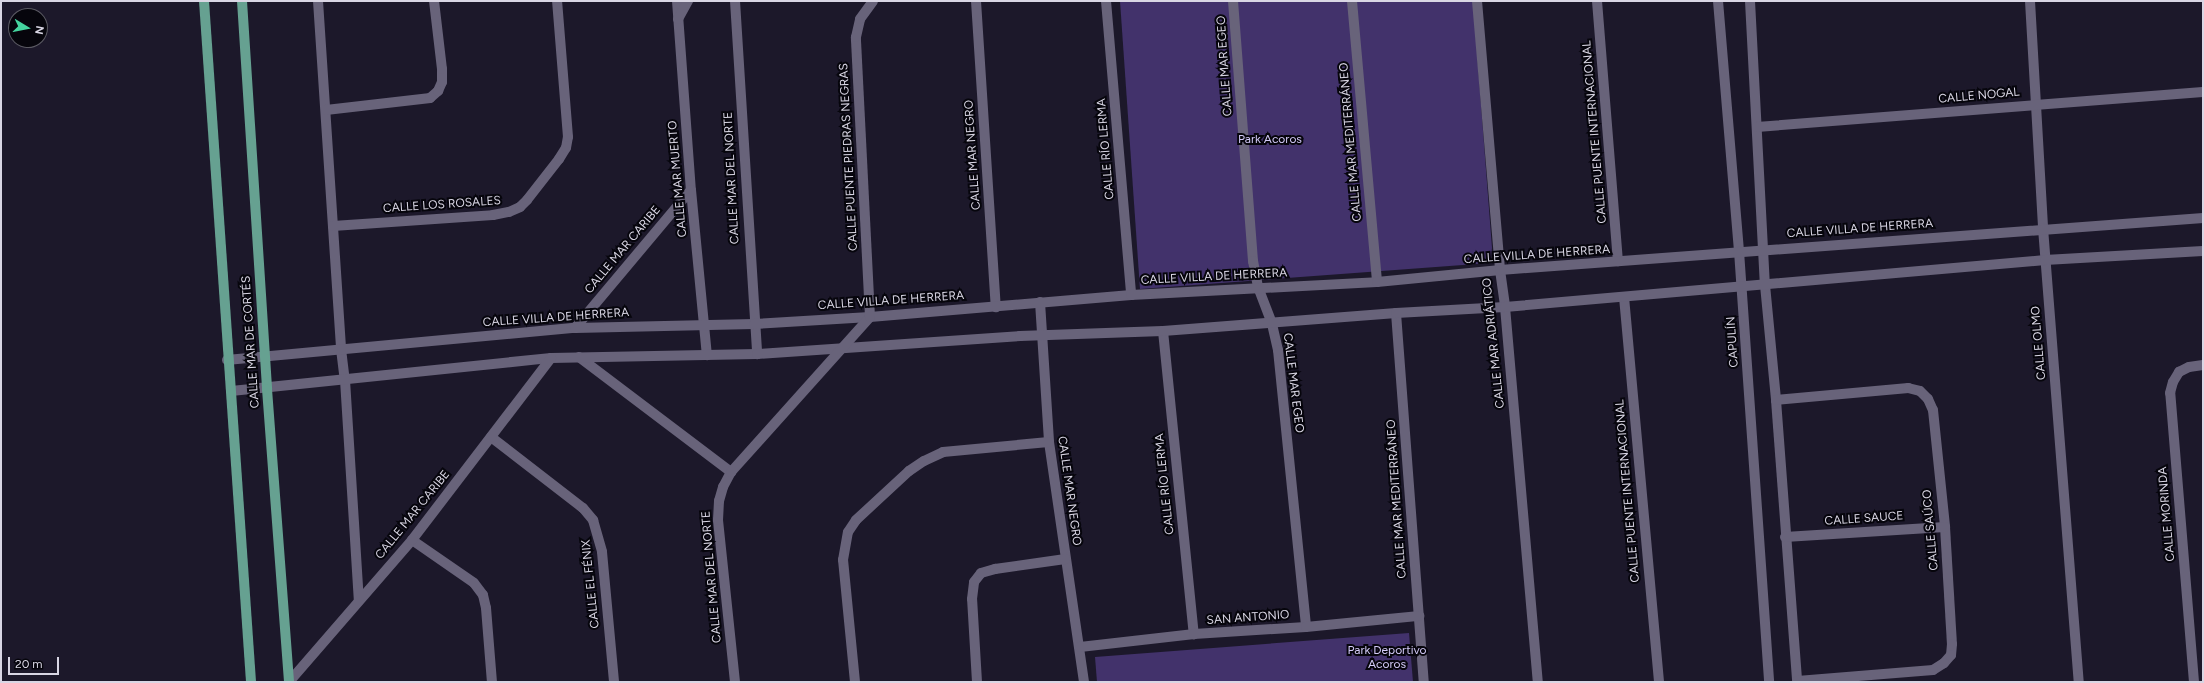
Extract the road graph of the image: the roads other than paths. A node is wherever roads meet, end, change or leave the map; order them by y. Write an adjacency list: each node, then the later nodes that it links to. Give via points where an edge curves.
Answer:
1 (204, 1): 58 (main road, CALLE MAR DE CORTÉS)
2 (242, 1): 55 (main road, CALLE MAR DE CORTÉS)
3 (318, 1): 22 (street)
4 (434, 1): 22 (street, via 442,69 442,82 438,91 430,98)
5 (557, 1): 26 (street, CALLE LOS ROSALES, via 568,137 566,148 559,159 527,200 520,207 493,216)
6 (677, 1): 19 (street, CALLE MAR MUERTO)
7 (688, 1): 19 (street)
8 (735, 1): 45 (street, CALLE MAR DEL NORTE)
9 (873, 1): 44 (street, CALLE PUENTE PIEDRAS NEGRAS, via 860,19 856,37)
10 (976, 1): 41 (street, CALLE MAR NEGRO)
11 (1106, 1): 38 (street, CALLE RÍO LERMA)
12 (1233, 1): 37 (street, CALLE MAR EGEO, via 1253,261)
13 (1352, 1): 34 (street, CALLE MAR MEDITERRÁNEO)
14 (1477, 1): 33 (street, CALLE MAR ADRIÁTICO)
15 (1598, 1): 32 (street, CALLE PUENTE INTERNACIONAL)
16 (1718, 1): 29 (street, CAPULÍN)
17 (1750, 1): 23 (street)
18 (2030, 1): 21 (street, CALLE OLMO)
19 (678, 19): 24 (street, CALLE MAR MUERTO)
20 (2203, 92): 21 (street, CALLE NOGAL)
21 (2037, 104): 23 (street, CALLE NOGAL); 27 (street, CALLE OLMO)
22 (326, 110): 26 (street)
23 (1757, 127): 28 (street)
24 (691, 190): 47 (street, CALLE MAR MUERTO); 48 (street, CALLE MAR CARIBE)
25 (2203, 218): 27 (street, CALLE VILLA DE HERRERA)
26 (333, 226): 52 (street)
27 (2043, 228): 28 (street, CALLE VILLA DE HERRERA); 31 (street, CALLE OLMO)
28 (1764, 249): 29 (street, CALLE VILLA DE HERRERA); 35 (street)
29 (1740, 251): 32 (street, CALLE VILLA DE HERRERA); 36 (street, CAPULÍN)
30 (2203, 251): 31 (street)
31 (2045, 260): 35 (street); 89 (street, CALLE OLMO)
32 (1618, 261): 33 (street, CALLE VILLA DE HERRERA)
33 (1500, 270): 34 (street, CALLE VILLA DE HERRERA); 42 (street, CALLE MAR ADRIÁTICO)
34 (1377, 282): 37 (street, CALLE VILLA DE HERRERA)
35 (1765, 284): 36 (street); 63 (street)
36 (1742, 285): 39 (street); 88 (street, CAPULÍN)
37 (1258, 287): 38 (street, CALLE VILLA DE HERRERA); 46 (street, CALLE MAR EGEO)
38 (1131, 295): 40 (street, CALLE VILLA DE HERRERA)
39 (1624, 297): 42 (street); 87 (street, CALLE PUENTE INTERNACIONAL)
40 (1040, 302): 41 (street, CALLE VILLA DE HERRERA); 50 (street, CALLE MAR NEGRO)
41 (996, 306): 44 (street, CALLE VILLA DE HERRERA)
42 (1505, 307): 43 (street); 86 (street, CALLE MAR ADRIÁTICO)
43 (1396, 313): 46 (street); 72 (street, CALLE MAR MEDITERRÁNEO)
44 (870, 317): 45 (street, CALLE VILLA DE HERRERA); 51 (street, CALLE MAR DEL NORTE)
45 (754, 324): 47 (street, CALLE VILLA DE HERRERA); 53 (street, CALLE MAR DEL NORTE)
46 (1272, 324): 49 (street); 73 (street, CALLE MAR EGEO, via 1278,350)
47 (703, 325): 48 (street, CALLE VILLA DE HERRERA); 54 (street, CALLE MAR MUERTO)
48 (575, 328): 52 (street, CALLE VILLA DE HERRERA)
49 (1163, 331): 50 (street); 74 (street, CALLE RÍO LERMA)
50 (1043, 336): 51 (street); 65 (street, CALLE MAR NEGRO)
51 (843, 348): 53 (street); 66 (street, CALLE MAR DEL NORTE)
52 (341, 349): 55 (street, CALLE VILLA DE HERRERA); 60 (street)
53 (757, 354): 54 (street)
54 (707, 355): 56 (street)
55 (264, 357): 58 (street, CALLE VILLA DE HERRERA); 61 (main road, CALLE MAR DE CORTÉS)
56 (579, 357): 57 (street); 66 (street)
57 (551, 358): 60 (street); 64 (street, CALLE MAR CARIBE)
58 (227, 360): 62 (main road, CALLE MAR DE CORTÉS)
59 (2203, 365): 90 (street, CALLE MORINDA, via 2179,372 2170,393)
60 (345, 380): 61 (street); 71 (street)
61 (267, 389): 62 (street); 78 (main road, CALLE MAR DE CORTÉS)
62 (231, 391): 77 (main road, CALLE MAR DE CORTÉS)
63 (1776, 400): 67 (street, CALLE SAÚCO, via 1908,388 1920,391 1928,399 1933,410); 68 (street)
64 (491, 436): 69 (street, CALLE MAR CARIBE); 80 (street, CALLE EL FÉNIX, via 583,508 593,520 602,552)
65 (1049, 442): 70 (street, CALLE MAR NEGRO); 82 (street, via 943,452 908,471 856,520 848,532 843,560)
66 (731, 472): 81 (street, CALLE MAR DEL NORTE, via 719,501 718,520)
67 (1945, 527): 68 (street, CALLE SAUCE); 76 (street, CALLE SAÚCO, via 1952,644 1951,655 1944,663 1933,670)
68 (1785, 537): 76 (street)
69 (412, 540): 71 (street, CALLE MAR CARIBE); 79 (street, via 474,583 483,595)
70 (1065, 559): 75 (street, CALLE MAR NEGRO); 83 (street, via 995,569 981,573 974,582 972,599)
71 (359, 601): 78 (street, CALLE MAR CARIBE)
72 (1419, 616): 73 (street, SAN ANTONIO); 85 (street, CALLE MAR MEDITERRÁNEO)
73 (1306, 627): 74 (street, SAN ANTONIO)
74 (1194, 634): 75 (street, SAN ANTONIO)
75 (1080, 647): 84 (street, CALLE MAR NEGRO)
76 (1797, 681)
77 (251, 682)
78 (289, 682)
79 (492, 682)
80 (614, 682)
81 (735, 682)
82 (855, 682)
83 (977, 682)
84 (1084, 682)
85 (1424, 682)
86 (1538, 682)
87 (1659, 682)
88 (1769, 682)
89 (2079, 682)
90 (2194, 682)

